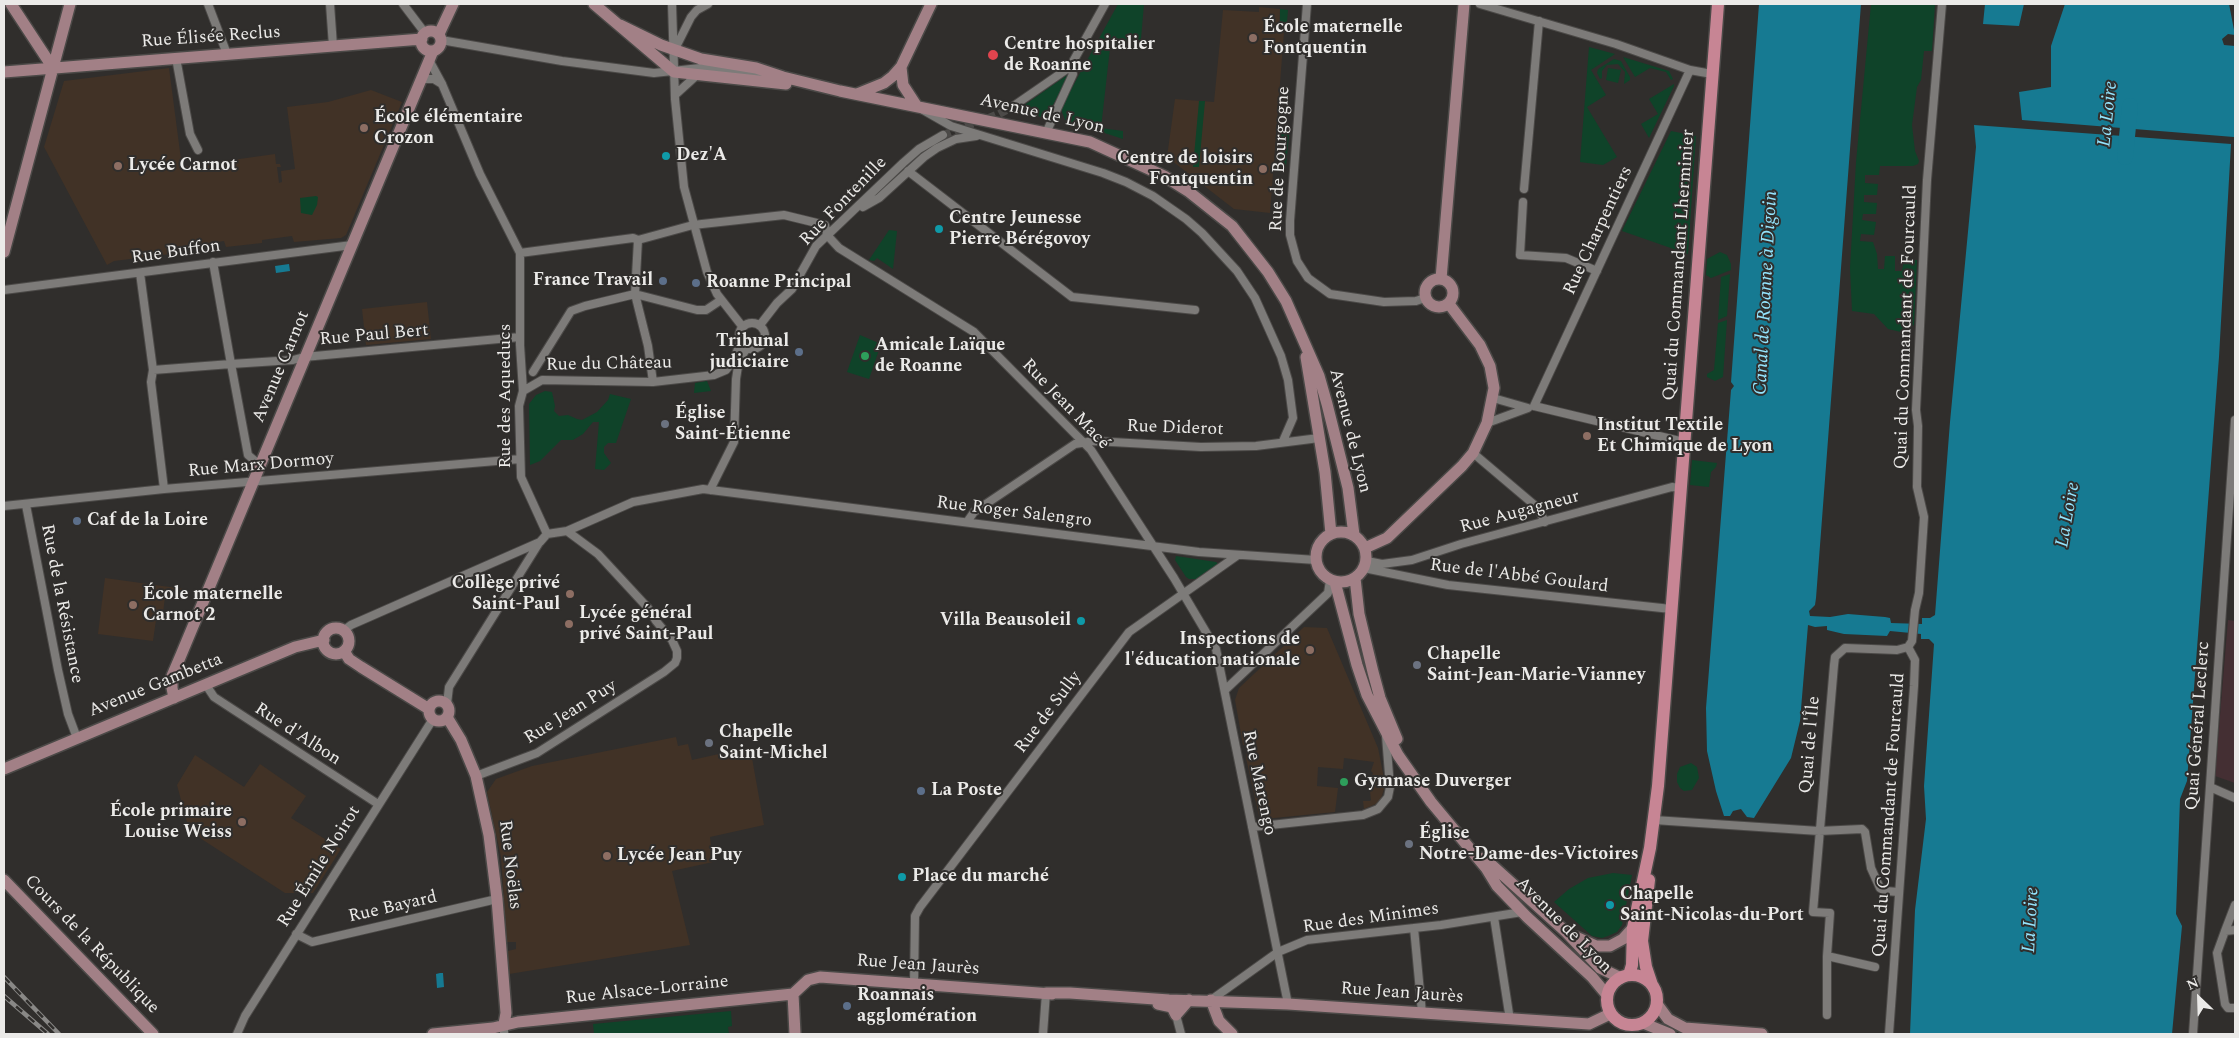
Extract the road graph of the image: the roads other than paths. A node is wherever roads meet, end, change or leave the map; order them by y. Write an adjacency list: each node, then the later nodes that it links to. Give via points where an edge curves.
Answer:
1 (11, 4): 29 (street)
2 (70, 4): 29 (street)
3 (208, 4): 24 (street)
4 (330, 4): 22 (street)
5 (403, 4): 19 (street)
6 (453, 4): 20 (street)
7 (594, 4): 18 (street)
8 (672, 4): 23 (street)
9 (708, 4): 23 (street, via 691,17)
10 (931, 4): 27 (street)
11 (1105, 4): 28 (street)
12 (1307, 4): 64 (street, Rue de Bourgogne, via 1291,196 1290,235 1297,261 1308,278 1330,294 1393,302)
13 (1464, 4): 61 (street)
14 (1480, 4): 17 (street)
15 (1718, 4): 33 (main road, Quai du Commandant Lherminier)
16 (1942, 4): 119 (street, Quai du Commandant de Fourcauld, via 1927,180 1916,410 1916,487 1924,517 1920,593 1912,641)
17 (1539, 21): 30 (street); 48 (street)
18 (620, 25): 21 (street); 23 (street, Avenue de Lyon)
19 (424, 36): 20 (street, via 434,31); 22 (street, Rue Élisée Reclus); 25 (street, via 424,48)
20 (440, 37): 25 (street, via 440,46); 32 (street, via 562,61 654,74)
21 (637, 41): 23 (street, via 660,50); 32 (street)
22 (333, 46): 24 (street, Rue Élisée Reclus)
23 (674, 50): 32 (street); 35 (street, Avenue de Lyon)
24 (227, 54): 26 (street, Rue Élisée Reclus)
25 (431, 55): 36 (street, Avenue Carnot); 37 (street)
26 (176, 58): 29 (street, Rue Élisée Reclus); 46 (street, via 190,134)
27 (900, 67): 39 (street, via 888,80); 41 (street, via 903,85)
28 (1070, 67): 42 (street); 43 (street, via 1073,74)
29 (53, 68): 31 (street, Rue Élisée Reclus); 51 (street)
30 (1690, 70): 33 (street); 59 (street, Rue Charpentiers)
31 (4, 72)
32 (674, 72): 34 (street, Avenue de Lyon); 35 (street, via 700,68); 40 (street)
33 (1712, 74): 90 (main road, Quai du Commandant Lherminier)
34 (697, 75): 38 (street, Avenue de Lyon); 40 (street)
35 (782, 77): 38 (street, Avenue de Lyon)
36 (422, 79): 37 (street, via 434,79); 55 (street, Avenue Carnot)
37 (442, 84): 57 (street, via 480,174)
38 (840, 90): 39 (street, Avenue de Lyon)
39 (857, 94): 41 (street, Avenue de Lyon)
40 (675, 95): 52 (street, via 680,158)
41 (916, 105): 43 (street, Avenue de Lyon); 45 (street, via 951,126)
42 (1012, 107)
43 (1046, 133): 71 (street, Avenue de Lyon, via 1090,142 1116,153 1164,176 1222,217 1268,272)
44 (943, 135): 50 (street, Rue Fontenille, via 914,154)
45 (978, 136): 47 (street, via 947,143); 89 (street, via 1103,172 1161,202 1202,233 1228,260 1255,298 1281,356 1294,418)
46 (198, 150)
47 (908, 171): 50 (street, via 879,198); 67 (street, via 1072,297)
48 (1524, 189)
49 (1523, 202): 59 (street, via 1520,255 1566,258)
50 (854, 212): 53 (street, Rue Fontenille)
51 (8, 223): 56 (street)
52 (693, 225): 53 (street, via 784,214 825,225); 54 (street); 65 (street, via 707,272)
53 (827, 235): 68 (street, Rue Fontenille, via 809,258 792,289); 88 (street, Rue Jean Macé, via 838,248 974,332)
54 (638, 240): 57 (street); 63 (street)
55 (352, 244): 58 (street, Rue Buffon); 73 (street, Avenue Carnot)
56 (4, 252)
57 (520, 253): 70 (street, Rue des Aqueducs)
58 (213, 262): 60 (street, Rue Buffon); 75 (street)
59 (1597, 271): 84 (street, Rue Charpentiers)
60 (140, 273): 62 (street, Rue Buffon); 76 (street)
61 (1440, 279): 64 (street, via 1428,284); 66 (street, via 1449,283 1454,291)
62 (4, 290)
63 (635, 294): 65 (street, via 697,310 706,310); 78 (street, via 571,311); 81 (street, via 651,358)
64 (1425, 298): 66 (street, via 1435,308)
65 (721, 300): 69 (street)
66 (1449, 304): 83 (street, via 1486,354 1493,376)
67 (1195, 310)
68 (760, 325): 69 (street, via 749,323); 72 (street, via 764,332 762,343 756,348)
69 (742, 326): 72 (street, via 739,332)
70 (520, 338): 73 (street, Rue Paul Bert); 74 (street, Rue des Aqueducs)
71 (1303, 338): 87 (street, Avenue de Lyon); 105 (street, Avenue de Lyon, via 1327,404 1348,488)
72 (744, 346): 77 (street); 79 (street)
73 (304, 357): 75 (street, Rue Paul Bert); 93 (street, Avenue Carnot)
74 (520, 357): 78 (street); 82 (street, Rue des Aqueducs)
75 (231, 364): 76 (street, Rue Paul Bert); 93 (street, via 248,455)
76 (153, 370): 96 (street, via 151,382)
77 (726, 370): 79 (street); 81 (street, Rue du Château, via 714,375)
78 (534, 372): 80 (street)
79 (736, 379): 97 (street, via 734,442)
80 (542, 380): 81 (street, Rue du Château); 82 (street, Rue du Château)
81 (653, 382)
82 (522, 391): 92 (street, Rue des Aqueducs, via 519,406)
83 (1493, 398): 84 (street); 86 (street)
84 (1531, 407): 86 (street); 90 (street)
85 (2235, 420): 131 (street, Quai Général Leclerc)
86 (1487, 423): 91 (street)
87 (1319, 438): 89 (street, Rue Diderot); 104 (street, Avenue de Lyon)
88 (1084, 442): 89 (street, Rue Diderot, via 1214,447); 100 (street, Rue Diderot, via 1067,448 974,512); 107 (street, Rue Jean Macé)
89 (1283, 442)
90 (1684, 442): 95 (main road, Quai du Commandant Lherminier)
91 (1473, 453): 101 (street, via 1538,508); 108 (street, via 1387,538)
92 (520, 459): 94 (street, Rue Marx Dormoy); 103 (street, Rue des Aqueducs, via 522,481)
93 (260, 465): 94 (street, Avenue Carnot)
94 (253, 481): 96 (street, Rue Marx Dormoy); 123 (street, Avenue Carnot, via 172,676)
95 (1681, 488): 101 (street, Rue Augagneur, via 1672,487); 116 (main road, Quai du Commandant Lherminier)
96 (164, 489): 98 (street, Rue Marx Dormoy)
97 (710, 490): 100 (street, Rue Roger Salengro); 102 (street, Rue Roger Salengro, via 633,502)
98 (26, 505): 99 (street, Rue Marx Dormoy); 128 (street, Rue de la Résistance, via 58,670)
99 (4, 506)
100 (967, 522): 107 (street, Rue Roger Salengro)
101 (1545, 522): 111 (street, Rue Augagneur, via 1412,560)
102 (567, 531): 103 (street, Rue Roger Salengro); 130 (street, Rue Jean Puy, via 598,554 648,608 675,646 675,663 537,753)
103 (547, 534): 106 (street)
104 (1331, 534): 105 (street, via 1347,532); 110 (street, via 1319,544)
105 (1354, 535): 108 (street)
106 (540, 542): 117 (street); 124 (street, via 449,687)
107 (1152, 546): 109 (street, Rue Roger Salengro); 112 (street, Rue Jean Macé)
108 (1365, 548): 111 (street)
109 (1238, 555): 110 (street, Rue Roger Salengro); 115 (street, Rue de Sully)
110 (1316, 560): 114 (street, via 1323,575)
111 (1366, 565): 113 (street); 116 (street, Rue de l'Abbé Goulard, via 1448,585)
112 (1174, 578): 115 (street, Rue Marengo)
113 (1356, 578): 114 (street, via 1349,582); 133 (street, Avenue de Lyon, via 1359,614 1380,698 1398,744)
114 (1332, 581): 122 (street, via 1328,593); 127 (street, Avenue de Lyon, via 1367,695)
115 (1184, 595): 122 (street, Rue Marengo, via 1216,649); 157 (street, Rue de Sully, via 1129,632 920,907 915,916)
116 (1671, 610): 135 (main road, Quai du Commandant Lherminier)
117 (343, 631): 118 (street, via 329,631); 120 (street, via 349,641)
118 (324, 640): 120 (street, via 325,648 332,653); 121 (street, Avenue Gambetta, via 295,647)
119 (1908, 647): 137 (street, Quai de l'Île, via 1897,650 1844,648 1835,657); 142 (street, Quai du Commandant de Fourcauld, via 1915,660)
120 (344, 651): 125 (street, via 349,659)
121 (206, 685): 123 (street, Avenue Gambetta); 134 (street, Rue d'Albon, via 214,697)
122 (1225, 690): 136 (street, Rue Marengo)
123 (174, 698): 128 (street, Avenue Gambetta)
124 (447, 704): 125 (street, via 433,703); 126 (street)
125 (431, 714): 126 (street, via 439,721); 134 (street, Rue Émile Noirot)
126 (447, 718): 130 (street, Rue Noëlas, via 461,740)
127 (1385, 732): 133 (street, Avenue de Lyon); 136 (street, via 1390,787 1388,797 1378,809 1363,815)
128 (77, 738): 129 (street, Avenue Gambetta)
129 (4, 768)
130 (476, 776): 143 (street, Rue Noëlas, via 489,835)
131 (2210, 787): 132 (street); 186 (street, Quai Général Leclerc)
132 (2235, 798)
133 (1431, 802): 138 (street, Avenue de Lyon)
134 (378, 804): 152 (street, Rue Émile Noirot)
135 (1654, 820): 137 (street); 139 (main road, Quai du Commandant Lherminier)
136 (1252, 828): 153 (street, Rue Marengo)
137 (1819, 831): 142 (street, via 1864,830 1868,859 1880,888); 154 (street, Quai de l'Île, via 1813,912 1830,913)
138 (1459, 835): 145 (street, Avenue de Lyon); 151 (street, Avenue de Lyon)
139 (1648, 857): 148 (main road, Quai du Commandant Lherminier); 158 (main road, Quai du Commandant Lherminier, via 1642,942)
140 (4, 880): 175 (street, Cours de la République)
141 (4, 887): 174 (street, Cours de la République)
142 (1899, 892): 185 (street, Quai du Commandant de Fourcauld)
143 (497, 899): 152 (street, Rue Bayard, via 312,942); 173 (street, Rue Noëlas, via 506,1013)
144 (2235, 905): 150 (street)
145 (1522, 912): 146 (street, Rue des Minimes); 161 (street, Avenue de Lyon)
146 (1494, 917): 147 (street, Rue des Minimes); 171 (street)
147 (1414, 928): 153 (street, Rue des Minimes, via 1307,940); 167 (street)
148 (1633, 928): 151 (street, via 1618,943 1601,947); 156 (main road, Quai du Commandant Lherminier, via 1632,965)
149 (2235, 930): 150 (street)
150 (2225, 931): 166 (street, via 2217,953 2225,1004 2228,1008)
151 (1566, 932): 156 (street, Avenue de Lyon, via 1600,968)
152 (296, 934): 176 (street, Rue Émile Noirot)
153 (1278, 952): 163 (street, Rue des Minimes); 164 (street, Rue Marengo)
154 (1828, 956): 155 (street); 169 (street)
155 (1874, 967)
156 (1625, 976): 158 (main road, via 1642,977); 161 (main road, via 1613,984)
157 (914, 984): 159 (street, Rue Jean Jaurès); 160 (street, Rue Jean Jaurès, via 820,977 808,980)
158 (1652, 985): 165 (main road)
159 (1046, 993): 162 (street, Rue Jean Jaurès); 168 (street, Rue Jean Jaurès, via 1083,1000 1166,1005 1172,1007); 179 (street)
160 (794, 994): 173 (street, Rue Alsace-Lorraine); 178 (street)
161 (1607, 995): 170 (main road)
162 (1188, 1000): 163 (street, Rue Jean Jaurès); 168 (street)
163 (1211, 1000): 164 (street, Rue Jean Jaurès); 181 (street, via 1220,1021)
164 (1288, 1004): 167 (street, Rue Jean Jaurès)
165 (1657, 1004): 172 (main road, via 1653,1015); 184 (street, via 1673,1023 1685,1028)
166 (2235, 1008)
167 (1422, 1013): 171 (street, Rue Jean Jaurès)
168 (1176, 1015): 180 (street)
169 (1827, 1015)
170 (1613, 1017): 171 (street, Rue Jean Jaurès, via 1589,1024); 172 (main road); 182 (main road)
171 (1510, 1020)
172 (1635, 1028): 183 (street)
173 (504, 1029): 177 (street, Rue Alsace-Lorraine)
174 (145, 1034)
175 (153, 1034)
176 (237, 1034)
177 (433, 1034)
178 (795, 1034)
179 (1043, 1034)
180 (1181, 1034)
181 (1232, 1034)
182 (1616, 1034)
183 (1670, 1034)
184 (1762, 1034)
185 (1889, 1034)
186 (2193, 1034)

